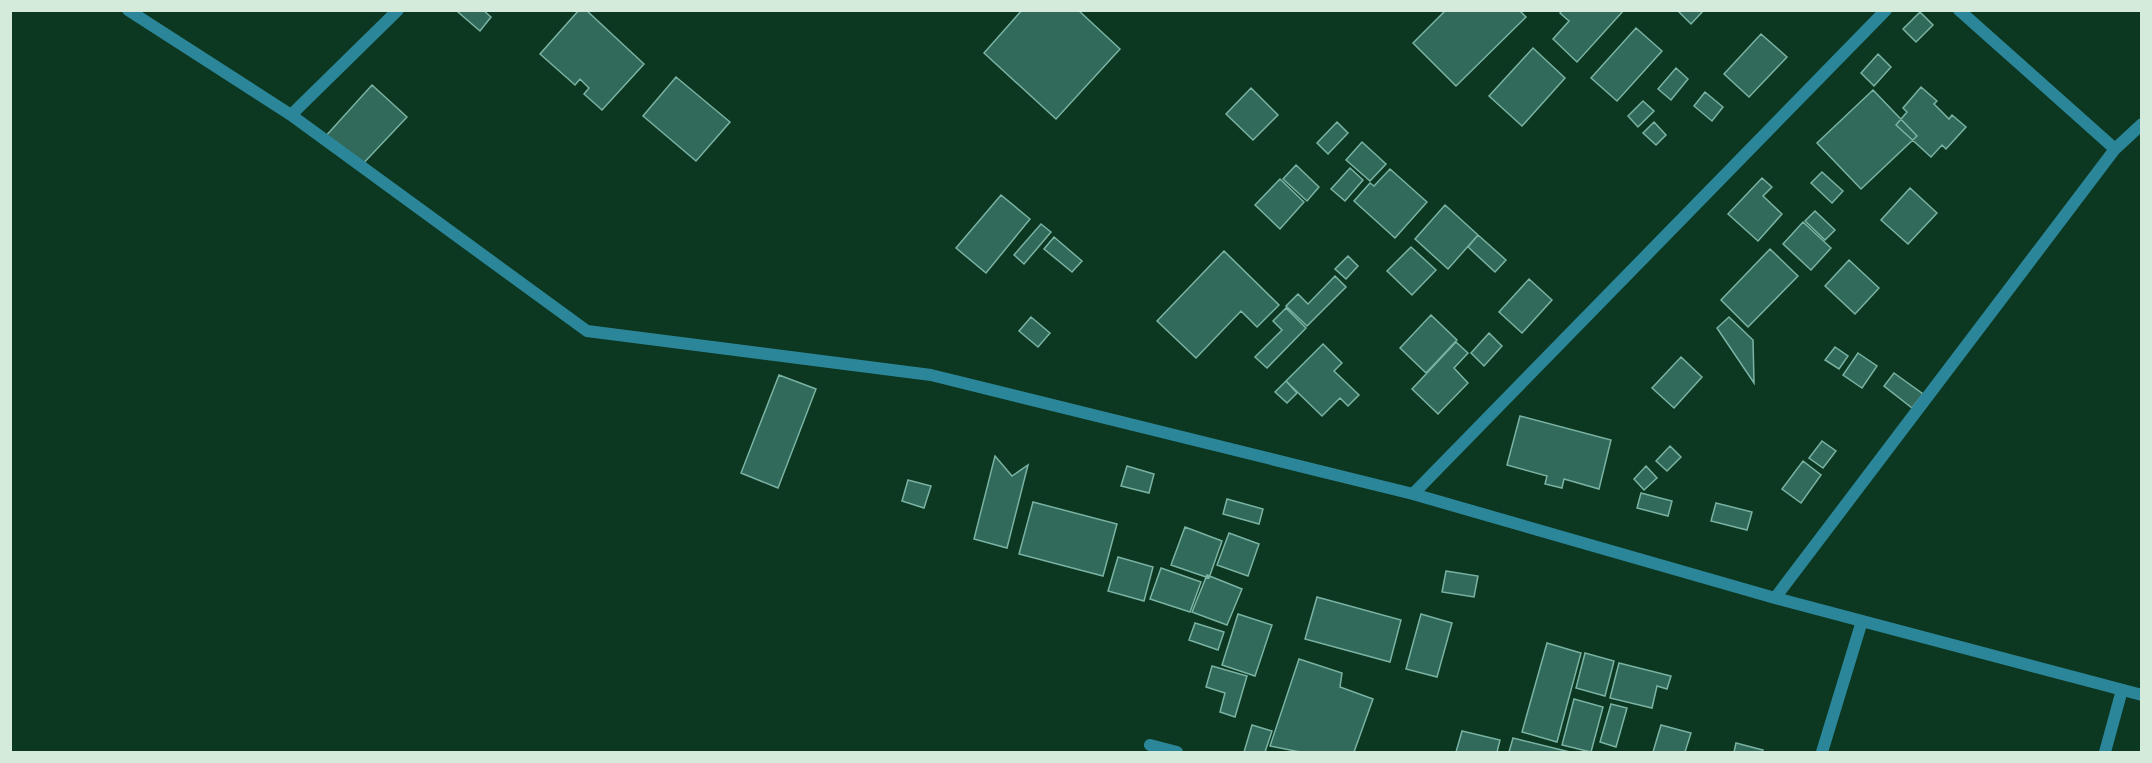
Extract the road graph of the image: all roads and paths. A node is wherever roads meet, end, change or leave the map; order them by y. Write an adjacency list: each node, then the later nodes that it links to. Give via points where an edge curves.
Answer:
1 (128, 10): 5 (street)
2 (398, 10): 5 (street)
3 (1886, 10): 8 (street)
4 (1959, 10): 7 (street)
5 (291, 115): 8 (street, via 587,331 930,375)
6 (2142, 124): 7 (street)
7 (2115, 149): 9 (street)
8 (1413, 494): 9 (street)
9 (1775, 598): 10 (street)
10 (1862, 621): 11 (street); 15 (street)
11 (2122, 690): 12 (street); 16 (street)
12 (2142, 695)
13 (1150, 745): 14 (street)
14 (1177, 753)
15 (1822, 753)
16 (2105, 753)

